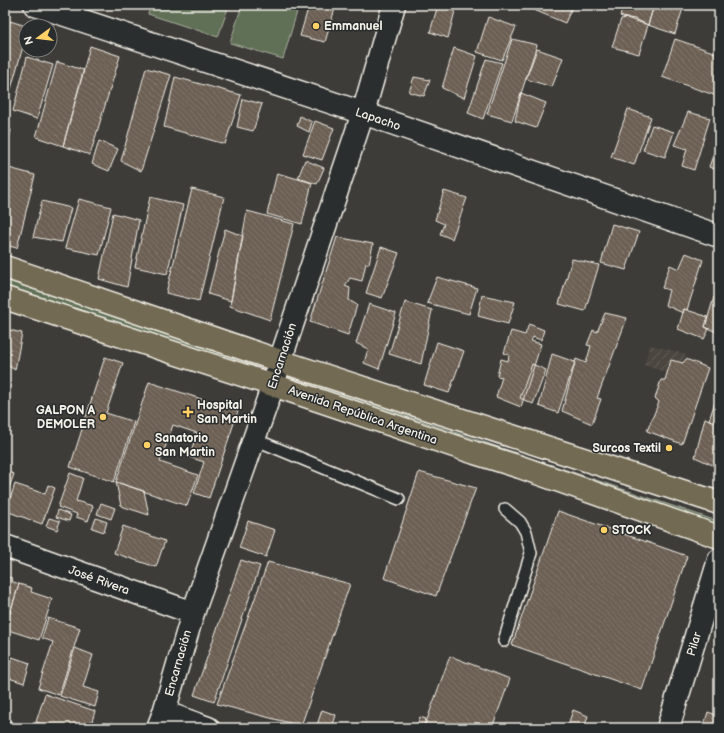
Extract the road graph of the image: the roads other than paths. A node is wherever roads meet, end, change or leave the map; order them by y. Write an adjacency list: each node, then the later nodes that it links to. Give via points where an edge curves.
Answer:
1 (35, 5): 3 (street, Lapacho)
2 (394, 5): 3 (street, Encarnación)
3 (363, 113): 4 (street, Lapacho); 7 (street, Encarnación)
4 (719, 236)
5 (5, 267): 7 (highway, Avenida República Argentina)
6 (5, 298): 8 (highway, Avenida República Argentina)
7 (280, 361): 8 (street, Encarnación); 11 (highway, Avenida República Argentina)
8 (273, 385): 9 (street, Encarnación); 13 (highway, Avenida República Argentina, via 520,467)
9 (254, 439): 10 (lane); 16 (street, Encarnación)
10 (399, 499)
11 (719, 503)
12 (505, 509): 17 (lane, via 520,522 526,532 531,553)
13 (719, 537)
14 (5, 546): 16 (street, José Rivera)
15 (719, 560): 20 (street, Pilar)
16 (193, 613): 18 (street, Encarnación)
17 (504, 641)
18 (161, 720): 19 (street)
19 (208, 728)
20 (668, 728)

